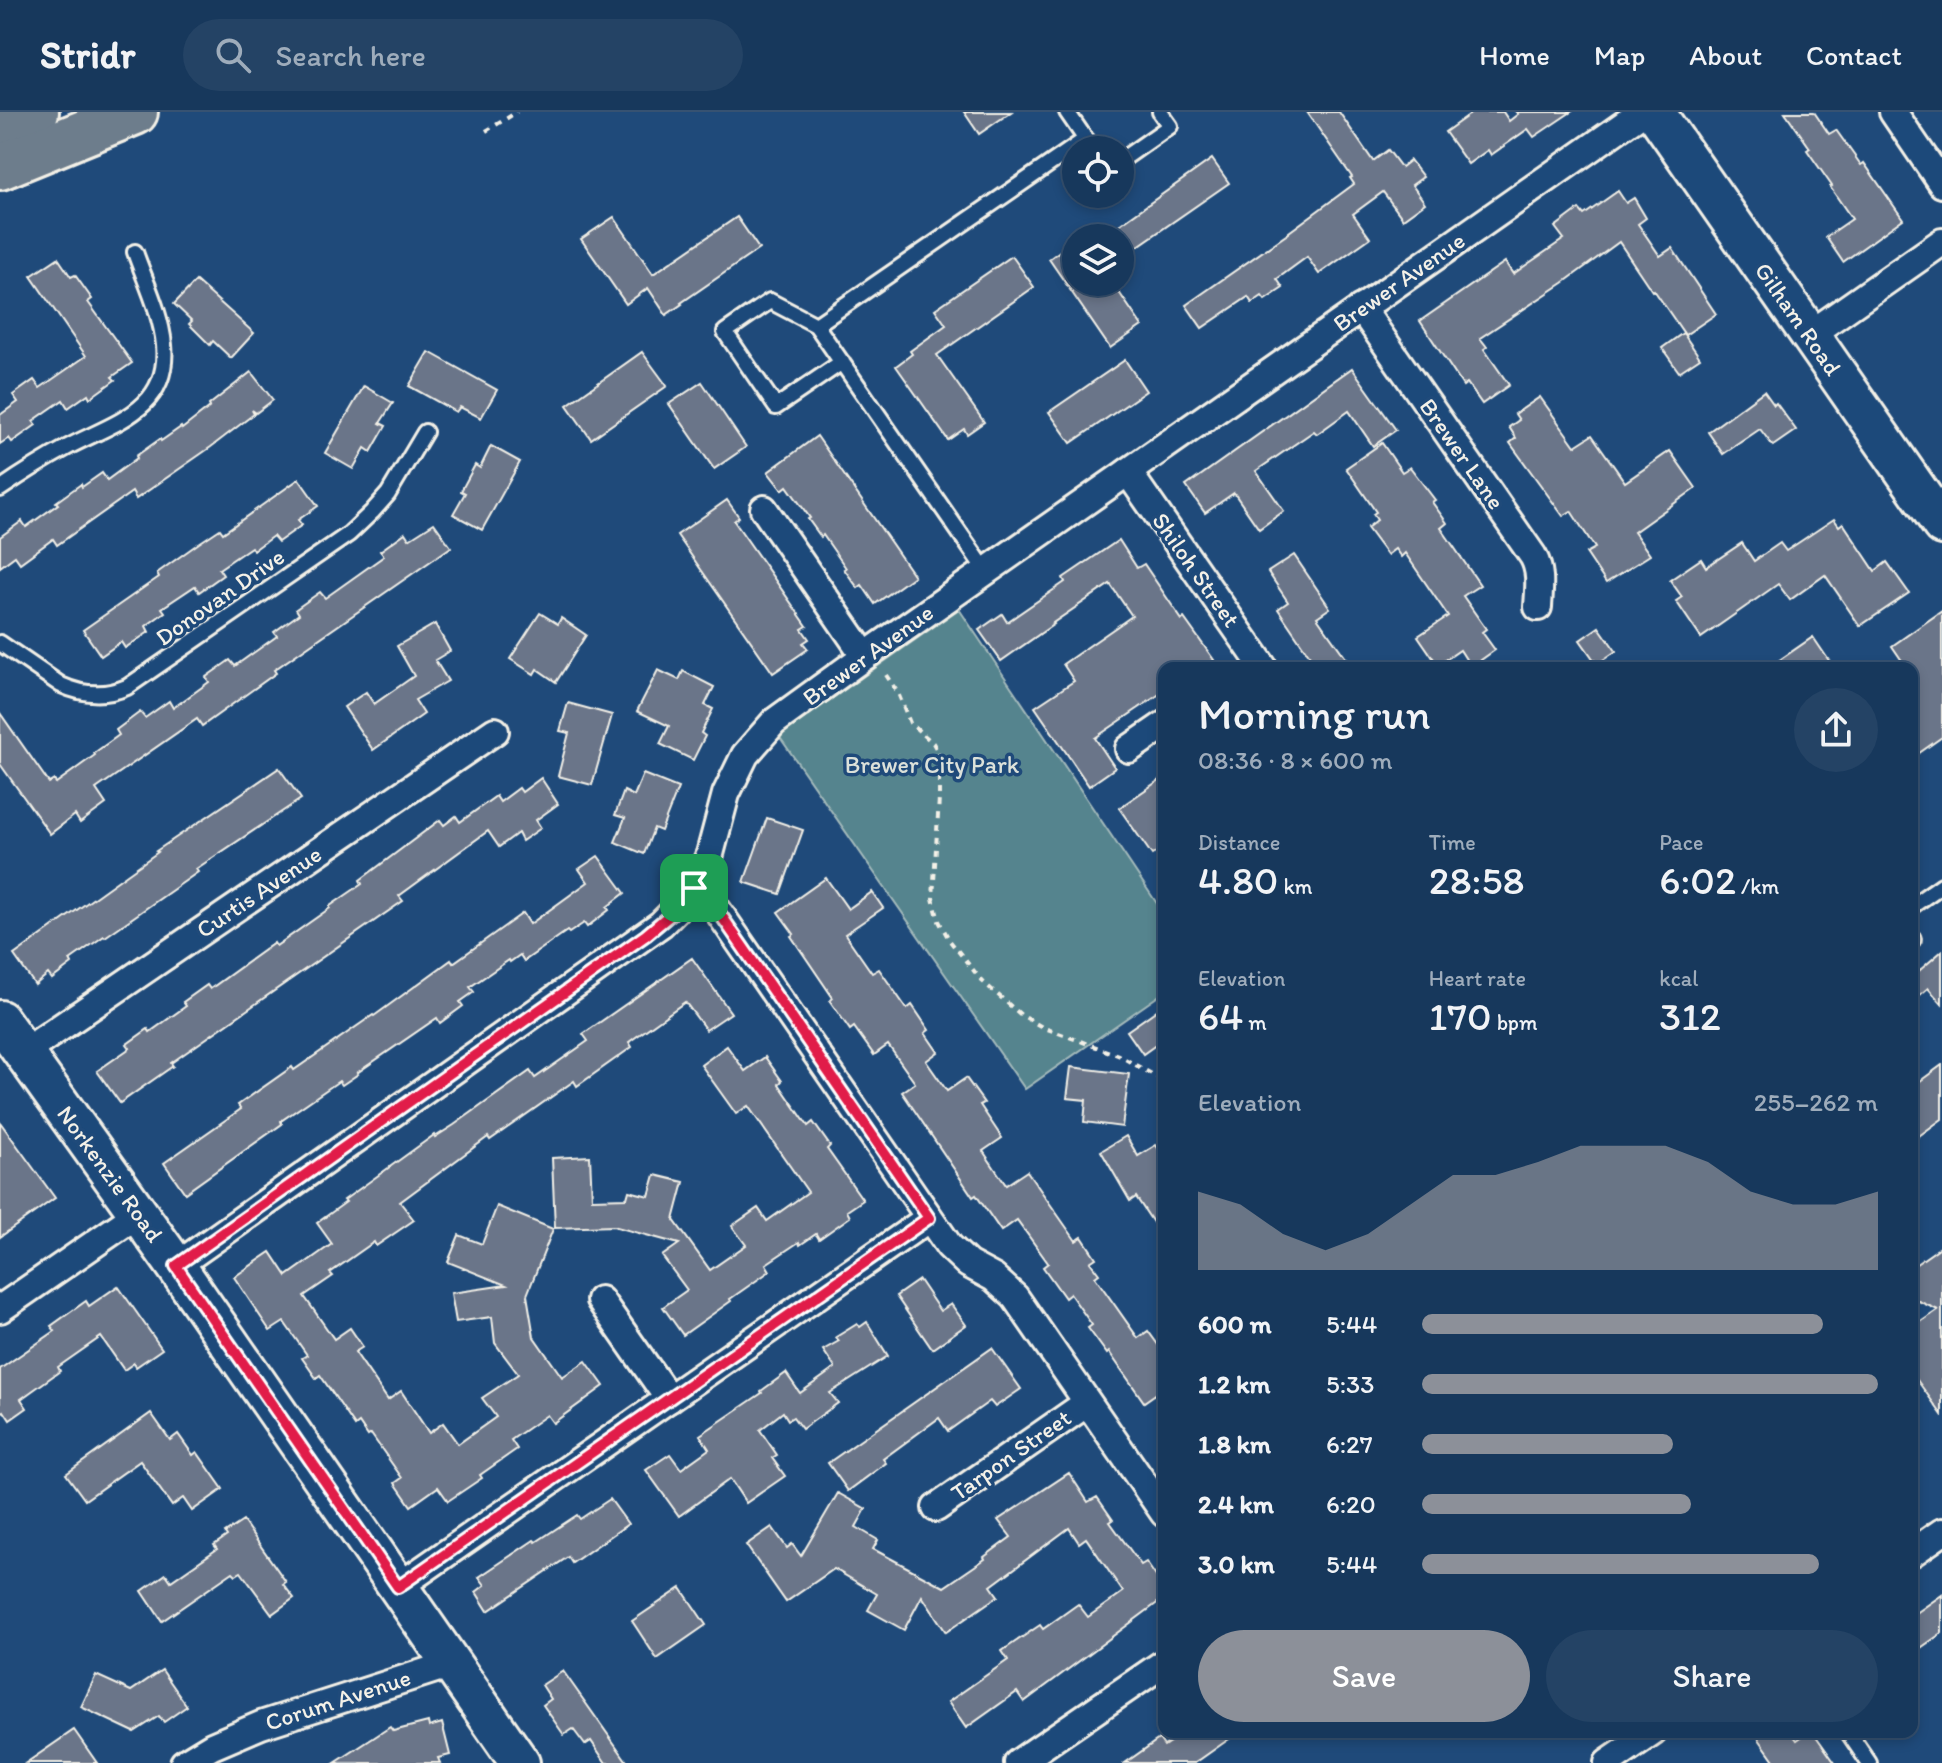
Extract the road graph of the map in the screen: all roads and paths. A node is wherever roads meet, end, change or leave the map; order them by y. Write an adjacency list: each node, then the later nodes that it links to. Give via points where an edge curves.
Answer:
1 (36, 112): 9 (highway)
2 (135, 112): 14 (highway)
3 (517, 112): 10 (path)
4 (1067, 112): 11 (lane)
5 (1160, 112): 12 (lane, via 1170,126)
6 (1642, 112): 18 (street, Brewer Avenue)
7 (1655, 112): 20 (street, Gilham Road)
8 (1893, 112): 15 (street)
9 (0, 126)
10 (486, 131)
11 (1084, 136)
12 (1134, 151)
13 (1062, 162): 19 (lane)
14 (0, 167)
15 (1942, 184)
16 (1942, 242): 20 (street)
17 (135, 252): 24 (lane, via 163,335 165,360 156,388 132,416 55,454)
18 (1361, 308): 23 (street, Brewer Avenue); 28 (street, Brewer Lane, via 1533,556 1540,578)
19 (816, 325): 21 (lane); 21 (lane, via 770,301 725,332 776,407)
20 (1809, 335): 26 (street, Gilham Road)
21 (842, 362): 27 (lane)
22 (425, 432): 29 (lane, Donovan Drive, via 388,494 349,534 127,687 93,695 71,690)
23 (1128, 472): 27 (street, Brewer Avenue); 31 (street, Shiloh Street)
24 (0, 489)
25 (764, 509): 30 (street)
26 (1942, 525)
27 (986, 571): 30 (street, Brewer Avenue)
28 (1538, 607)
29 (0, 643)
30 (865, 656): 37 (street, Brewer Avenue, via 774,722 745,755)
31 (1254, 662)
32 (886, 675): 41 (path, via 910,723 939,754 933,898 950,941 982,981 1021,1015)
33 (1158, 729): 35 (street)
34 (495, 731): 40 (street, Curtis Avenue)
35 (1129, 749)
36 (1942, 885): 38 (lane)
37 (694, 888): 43 (street, Tarpon Street, via 716,908); 44 (street, Brewer Avenue, via 646,935)
38 (1918, 902)
39 (0, 1020): 40 (street, Norkenzie Road)
40 (23, 1053): 42 (street, Norkenzie Road)
41 (1158, 1078)
42 (139, 1213): 44 (street, Norkenzie Road); 46 (street)
43 (929, 1218): 47 (street); 48 (street, Tarpon Street, via 958,1256 1015,1297)
44 (176, 1266): 53 (street, Norkenzie Road)
45 (600, 1300): 47 (street)
46 (0, 1309)
47 (669, 1399): 53 (street)
48 (1087, 1403): 49 (street, Tarpon Street); 50 (street, Tarpon Street)
49 (1158, 1504)
50 (936, 1508)
51 (1942, 1532): 52 (street)
52 (1918, 1549)
53 (398, 1587): 54 (street, Norkenzie Road)
54 (451, 1664): 58 (street, Corum Avenue, via 261,1725); 59 (street, Norkenzie Road)
55 (1158, 1667): 60 (street)
56 (1644, 1738): 61 (street)
57 (1852, 1738): 62 (lane)
58 (184, 1763)
59 (520, 1763)
60 (1018, 1763)
61 (1608, 1763)
62 (1869, 1763)

